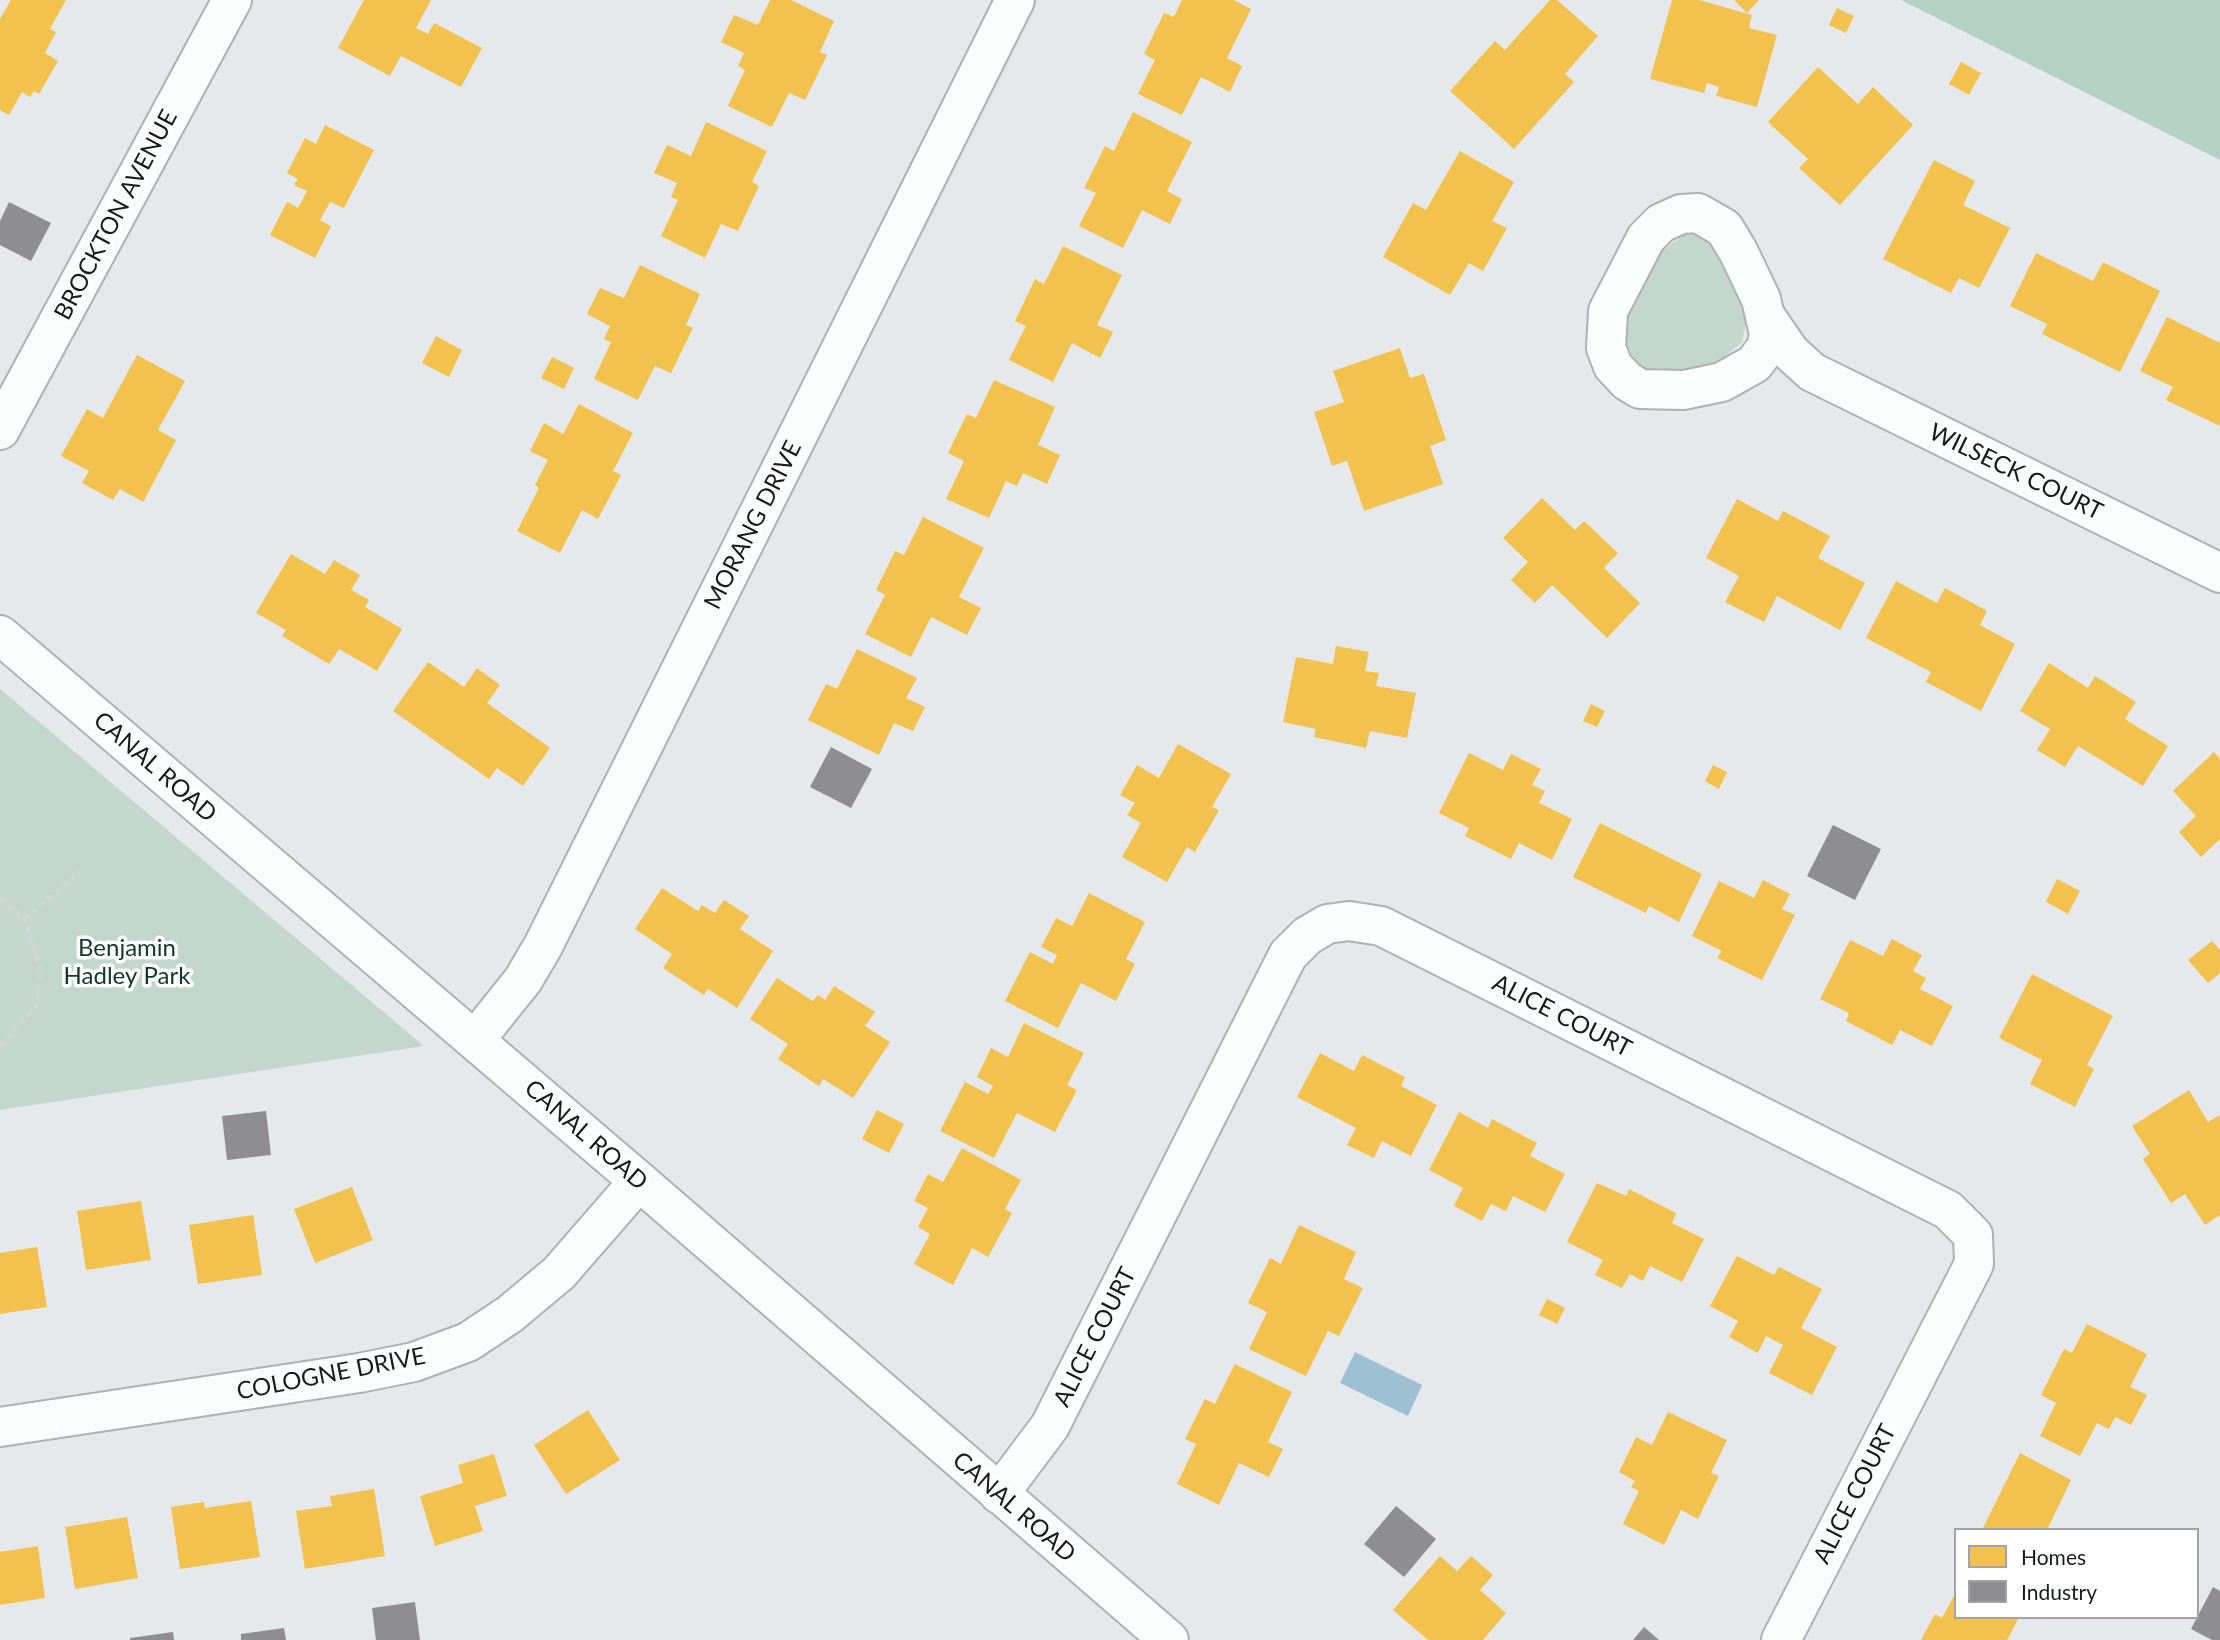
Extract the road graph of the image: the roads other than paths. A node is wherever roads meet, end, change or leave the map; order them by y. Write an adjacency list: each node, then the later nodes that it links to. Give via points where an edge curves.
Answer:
1 (232, 0): 6 (street, BROCKTON AVENUE)
2 (1015, 0): 9 (street, MORANG DRIVE, via 543,946 523,980)
3 (1766, 317): 4 (street, WILSECK COURT, via 1790,352); 5 (street, WILSECK COURT, via 1766,348); 5 (street, WILSECK COURT, via 1724,228 1698,213 1661,223 1646,238 1622,279 1608,312 1606,348 1627,381 1653,391 1684,390)
4 (1812, 372): 5 (street, WILSECK COURT, via 1776,369); 7 (street, WILSECK COURT)
5 (1738, 375)
6 (0, 430)
7 (2220, 573)
8 (0, 635): 9 (street, CANAL ROAD)
9 (475, 1041): 10 (street, CANAL ROAD)
10 (639, 1181): 11 (street, COLOGNE DRIVE, via 559,1273 468,1342 414,1362 359,1373); 12 (street, CANAL ROAD)
11 (0, 1427)
12 (999, 1494): 13 (street, CANAL ROAD); 14 (street, ALICE COURT, via 1050,1426 1288,955 1327,924 1349,921 1381,926 1948,1210 1973,1235 1974,1264)
13 (1168, 1640)
14 (1781, 1640)

